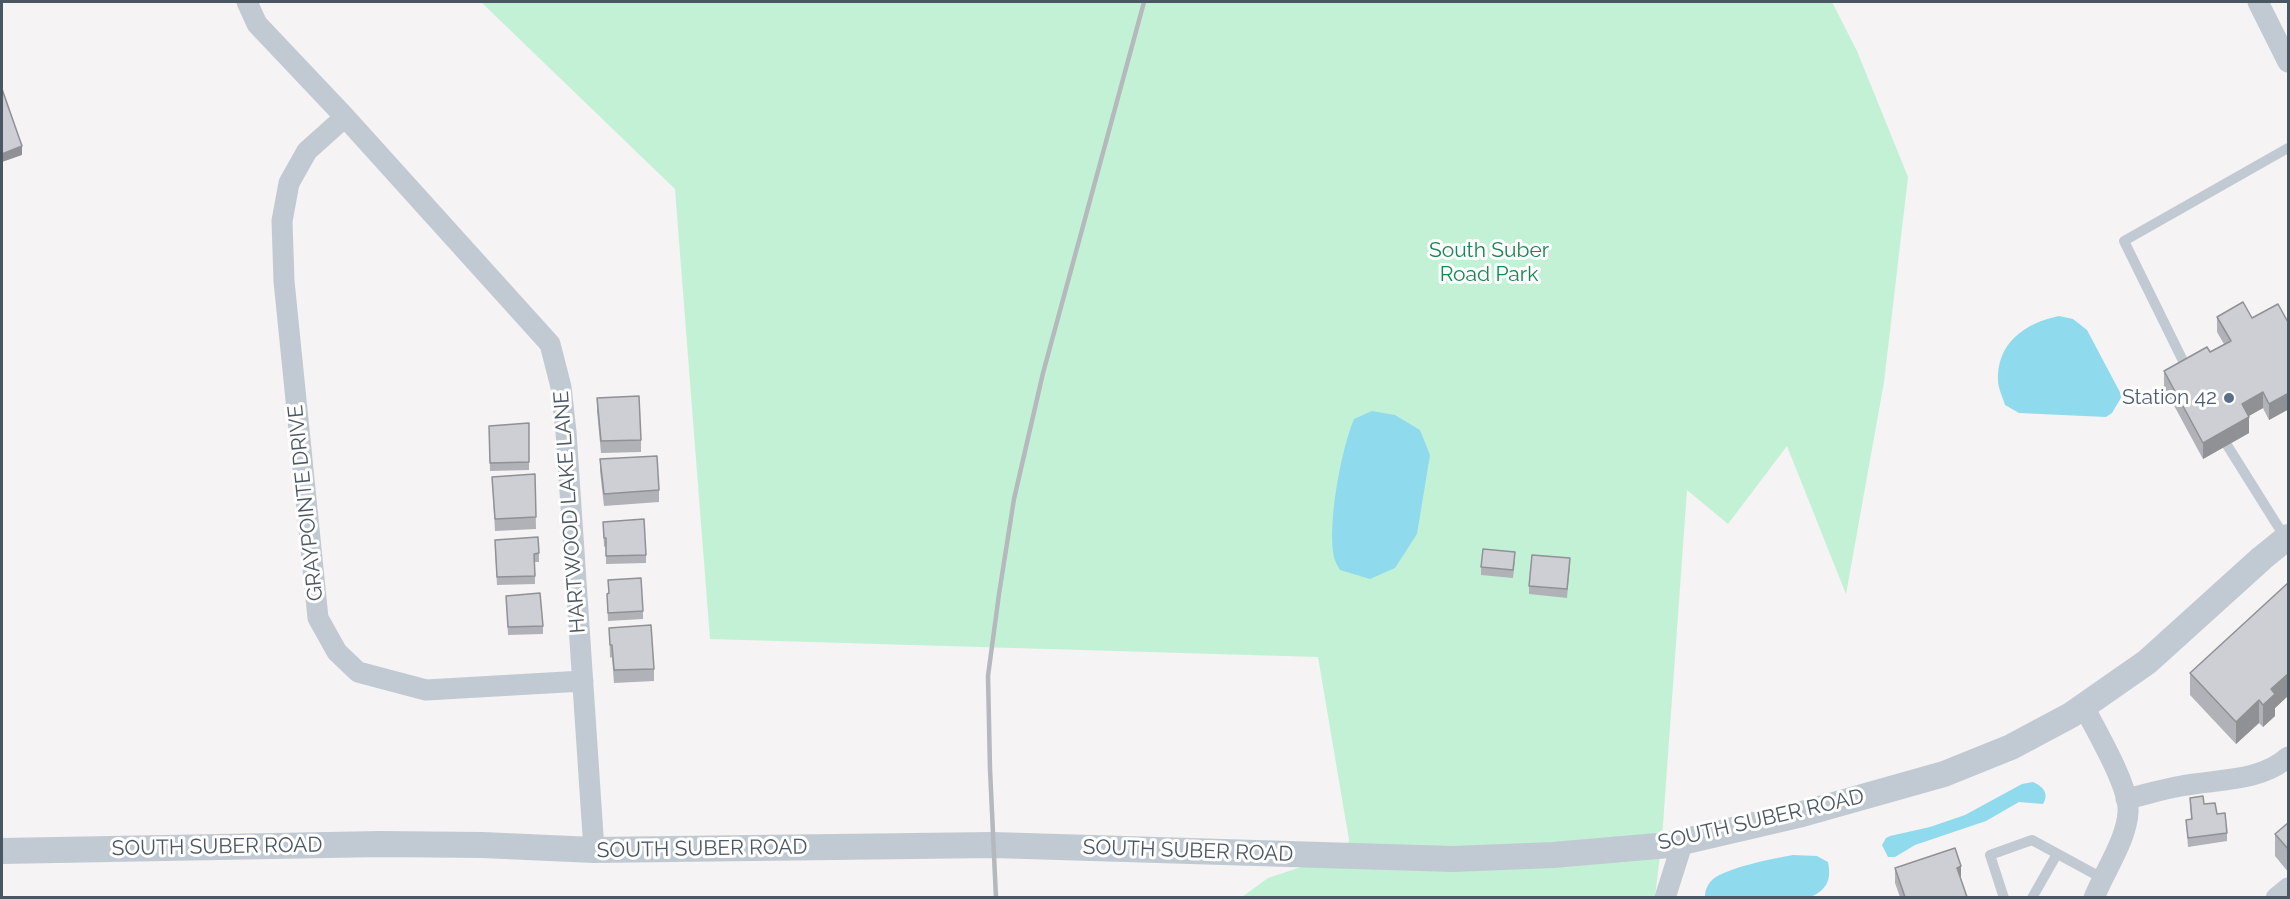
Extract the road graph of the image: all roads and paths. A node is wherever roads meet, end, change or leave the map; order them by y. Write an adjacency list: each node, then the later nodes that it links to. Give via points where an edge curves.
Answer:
1 (247, 2): 4 (street, HARTWOOD LAKE LANE, via 258,24)
2 (2258, 2): 3 (street)
3 (2289, 62)
4 (345, 117): 9 (street, HARTWOOD LAKE LANE, via 550,344 561,387 566,432); 9 (street, GRAYPOINTE DRIVE, via 307,151 289,183 282,221 284,281 318,618 336,652 358,672 426,690)
5 (2289, 148): 6 (lane, via 2124,241)
6 (2189, 373)
7 (2227, 445): 8 (lane)
8 (2287, 538): 10 (street, SOUTH SUBER ROAD, via 2147,662)
9 (583, 681): 15 (street, HARTWOOD LAKE LANE)
10 (2083, 705): 12 (street); 13 (street, SOUTH SUBER ROAD, via 2072,715 2011,747 1944,774)
11 (2289, 757): 12 (street, via 2252,776 2180,786)
12 (2126, 800): 17 (street, via 2128,811 2121,838)
13 (1683, 842): 15 (street, SOUTH SUBER ROAD, via 1553,855 1453,859 993,845); 19 (street)
14 (2, 850): 15 (street, SOUTH SUBER ROAD, via 381,844)
15 (594, 850)
16 (2056, 854): 17 (lane); 20 (lane, via 2032,840 1990,855); 21 (lane)
17 (2098, 888)
18 (2289, 888): 22 (street)
19 (1665, 897)
20 (2004, 897)
21 (2032, 897)
22 (2276, 897)

